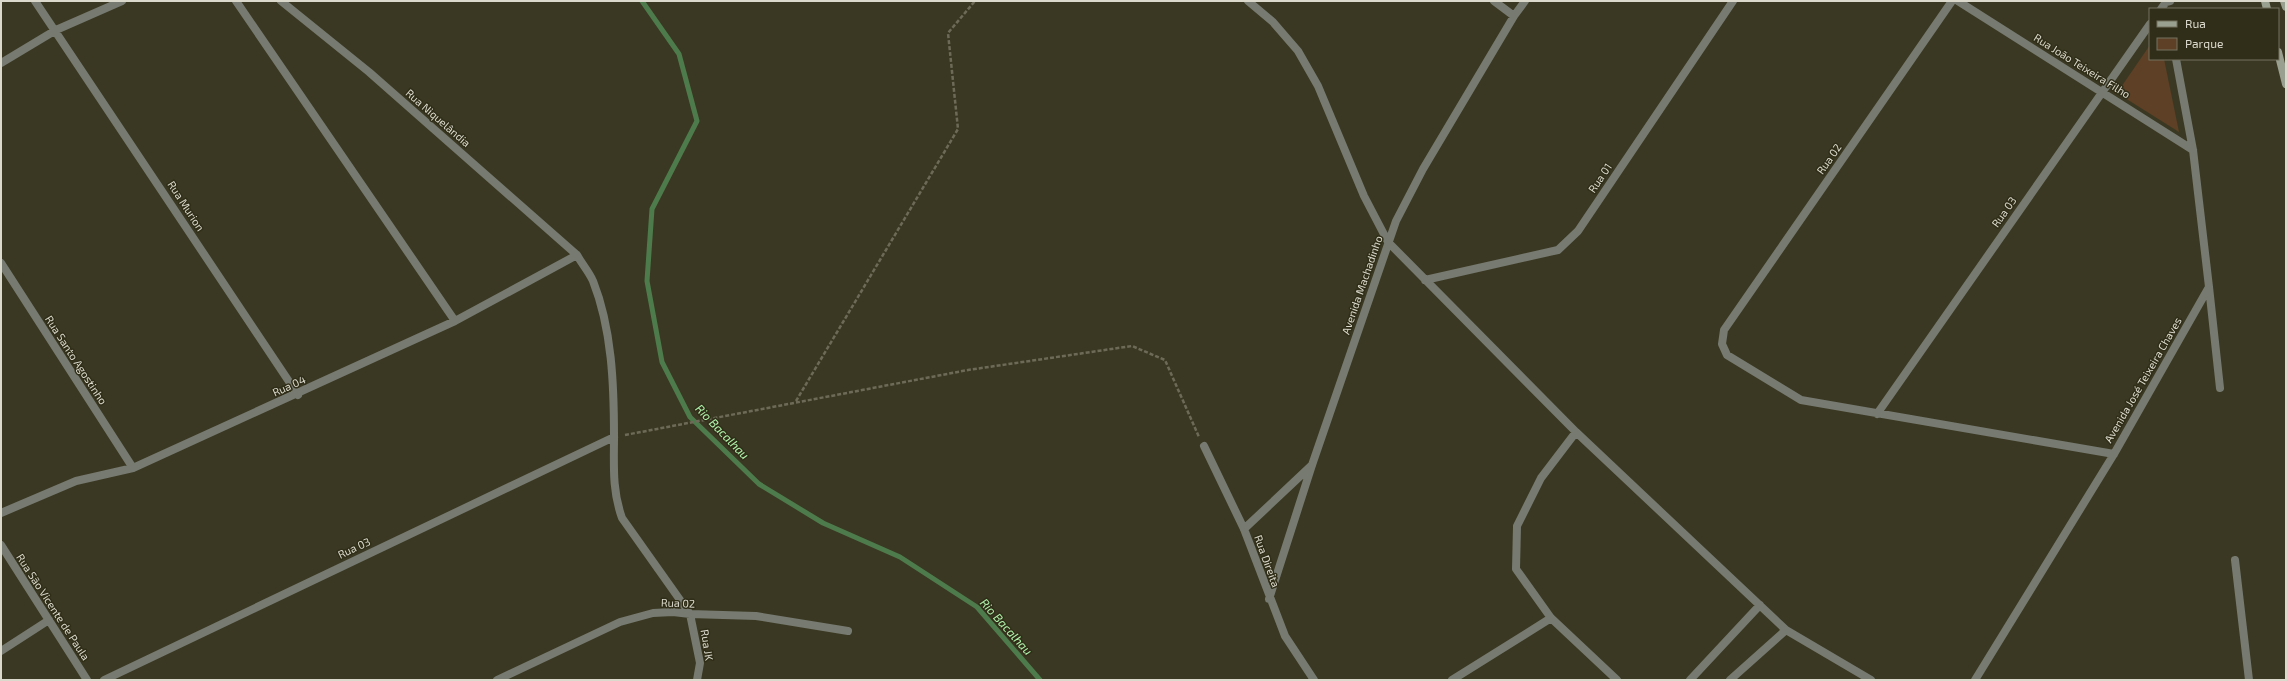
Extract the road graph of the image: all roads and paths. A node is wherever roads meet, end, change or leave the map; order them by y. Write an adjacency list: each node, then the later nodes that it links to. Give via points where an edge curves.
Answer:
1 (35, 1): 16 (street, Rua Murion)
2 (122, 1): 16 (street)
3 (236, 1): 28 (street)
4 (281, 1): 24 (street, Rua Niquelândia, via 369,72)
5 (975, 1): 31 (path, via 948,33 958,129)
6 (1248, 1): 23 (street, via 1273,22 1298,51 1318,86 1364,196)
7 (1494, 1): 14 (street)
8 (1525, 1): 14 (street, Avenida Machadinho)
9 (1733, 1): 26 (street, Rua 01, via 1578,230 1558,250)
10 (1952, 1): 32 (street, Rua 02, via 1724,330 1722,344 1727,355 1801,400)
11 (1958, 1): 21 (street, Rua João Teixeira Filho)
12 (2284, 1): 13 (street)
13 (2286, 8)
14 (1514, 16): 23 (street, Avenida Machadinho, via 1423,169)
15 (2149, 25): 21 (street, Rua 03)
16 (56, 30): 19 (street); 30 (street, Rua Murion)
17 (2279, 56): 20 (street)
18 (2176, 60): 22 (street)
19 (1, 63)
20 (2286, 84)
21 (2101, 92): 22 (street, Rua João Teixeira Filho); 32 (street, Rua 03)
22 (2193, 150): 27 (street)
23 (1388, 242): 26 (street); 37 (street, Avenida Machadinho)
24 (577, 255): 28 (street, Rua 04); 34 (street, Rua Niquelândia, via 592,280 606,323)
25 (1, 263): 38 (street, Rua Santo Agostinho)
26 (1425, 280): 33 (street)
27 (2209, 287): 29 (street); 36 (street, Avenida José Teixeira Chaves)
28 (455, 321): 30 (street, Rua 04)
29 (2220, 388)
30 (298, 395): 38 (street, Rua 04)
31 (796, 401): 34 (path); 35 (path, via 968,370 1132,346 1165,360)
32 (1877, 414): 36 (street)
33 (1576, 432): 44 (street); 46 (street, via 1541,478 1517,526 1516,569)
34 (614, 437): 45 (street, Rua Niquelândia, via 613,477 622,518); 52 (street, Rua 03)
35 (1204, 446): 40 (street, Rua Direita)
36 (2114, 454): 61 (street, Avenida José Teixeira Chaves)
37 (1312, 465): 40 (street); 43 (street, Avenida Machadinho)
38 (133, 468): 39 (street, Rua 04, via 76,481)
39 (1, 513)
40 (1244, 529): 43 (street, Rua Direita)
41 (1, 545): 47 (street, Rua São Vicente de Paula)
42 (2235, 560): 62 (street)
43 (1270, 599): 55 (street, Rua Direita, via 1285,636)
44 (1760, 605): 48 (street); 58 (street)
45 (690, 614): 49 (street, Rua 02, via 756,616); 53 (street, Rua 02, via 653,613 620,622); 54 (street, Rua JK, via 700,664)
46 (1551, 618): 56 (street); 57 (street)
47 (49, 620): 50 (street); 51 (street, Rua São Vicente de Paula)
48 (1786, 630): 59 (street); 60 (street)
49 (848, 631)
50 (1, 651)
51 (87, 680)
52 (104, 680)
53 (497, 680)
54 (697, 680)
55 (1314, 680)
56 (1452, 680)
57 (1617, 680)
58 (1690, 680)
59 (1730, 680)
60 (1871, 680)
61 (1975, 680)
62 (2249, 680)

